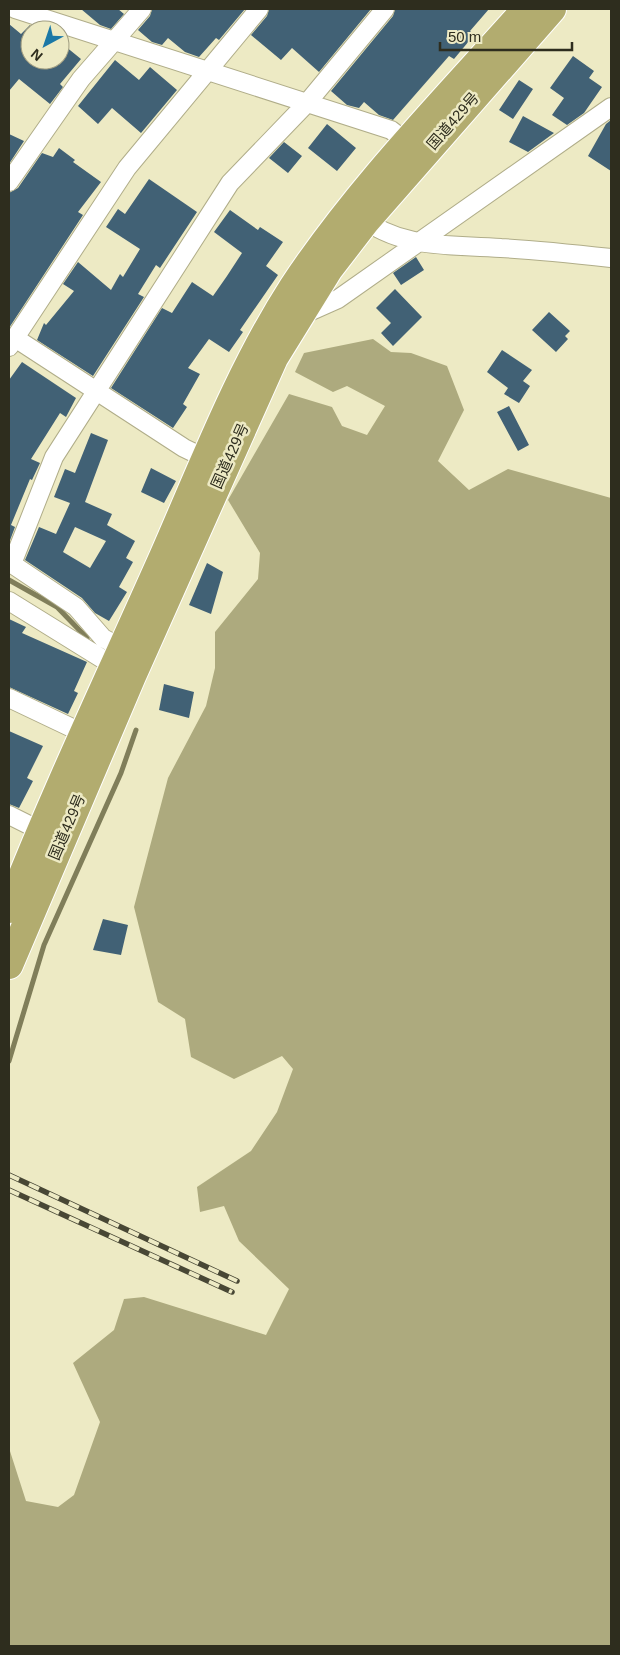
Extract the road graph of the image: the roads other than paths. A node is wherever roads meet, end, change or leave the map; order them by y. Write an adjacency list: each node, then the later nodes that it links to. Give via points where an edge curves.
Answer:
1 (142, 9): 7 (street)
2 (259, 9): 8 (street)
3 (385, 9): 9 (street)
4 (526, 9): 11 (highway, 国道429号)
5 (552, 9): 11 (highway, 国道429号)
6 (17, 13): 7 (street)
7 (115, 41): 8 (street); 12 (street, via 81,79)
8 (207, 70): 9 (street); 17 (street, via 127,168)
9 (307, 103): 11 (street, via 391,130); 18 (street, via 230,183)
10 (611, 107): 14 (street)
11 (415, 149): 13 (highway, 国道429号)
12 (9, 182)
13 (358, 215): 14 (street, via 375,229); 16 (highway, 国道429号); 19 (highway, 国道429号, via 323,244 271,324 251,360)
14 (419, 244): 15 (street); 16 (street, via 338,299)
15 (611, 258)
16 (299, 316): 19 (highway, 国道429号)
17 (12, 342): 18 (street)
18 (96, 389): 19 (street, via 184,448); 20 (street, via 54,457)
19 (215, 463): 22 (highway, 国道429号)
20 (10, 563): 22 (street, via 76,607)
21 (9, 601): 22 (street)
22 (127, 662): 24 (highway, 国道429号)
23 (9, 698): 24 (street)
24 (93, 738): 26 (highway, 国道429号)
25 (9, 815): 26 (street)
26 (51, 836): 27 (highway, 国道429号); 28 (highway, 国道429号)
27 (9, 909)
28 (9, 965)

